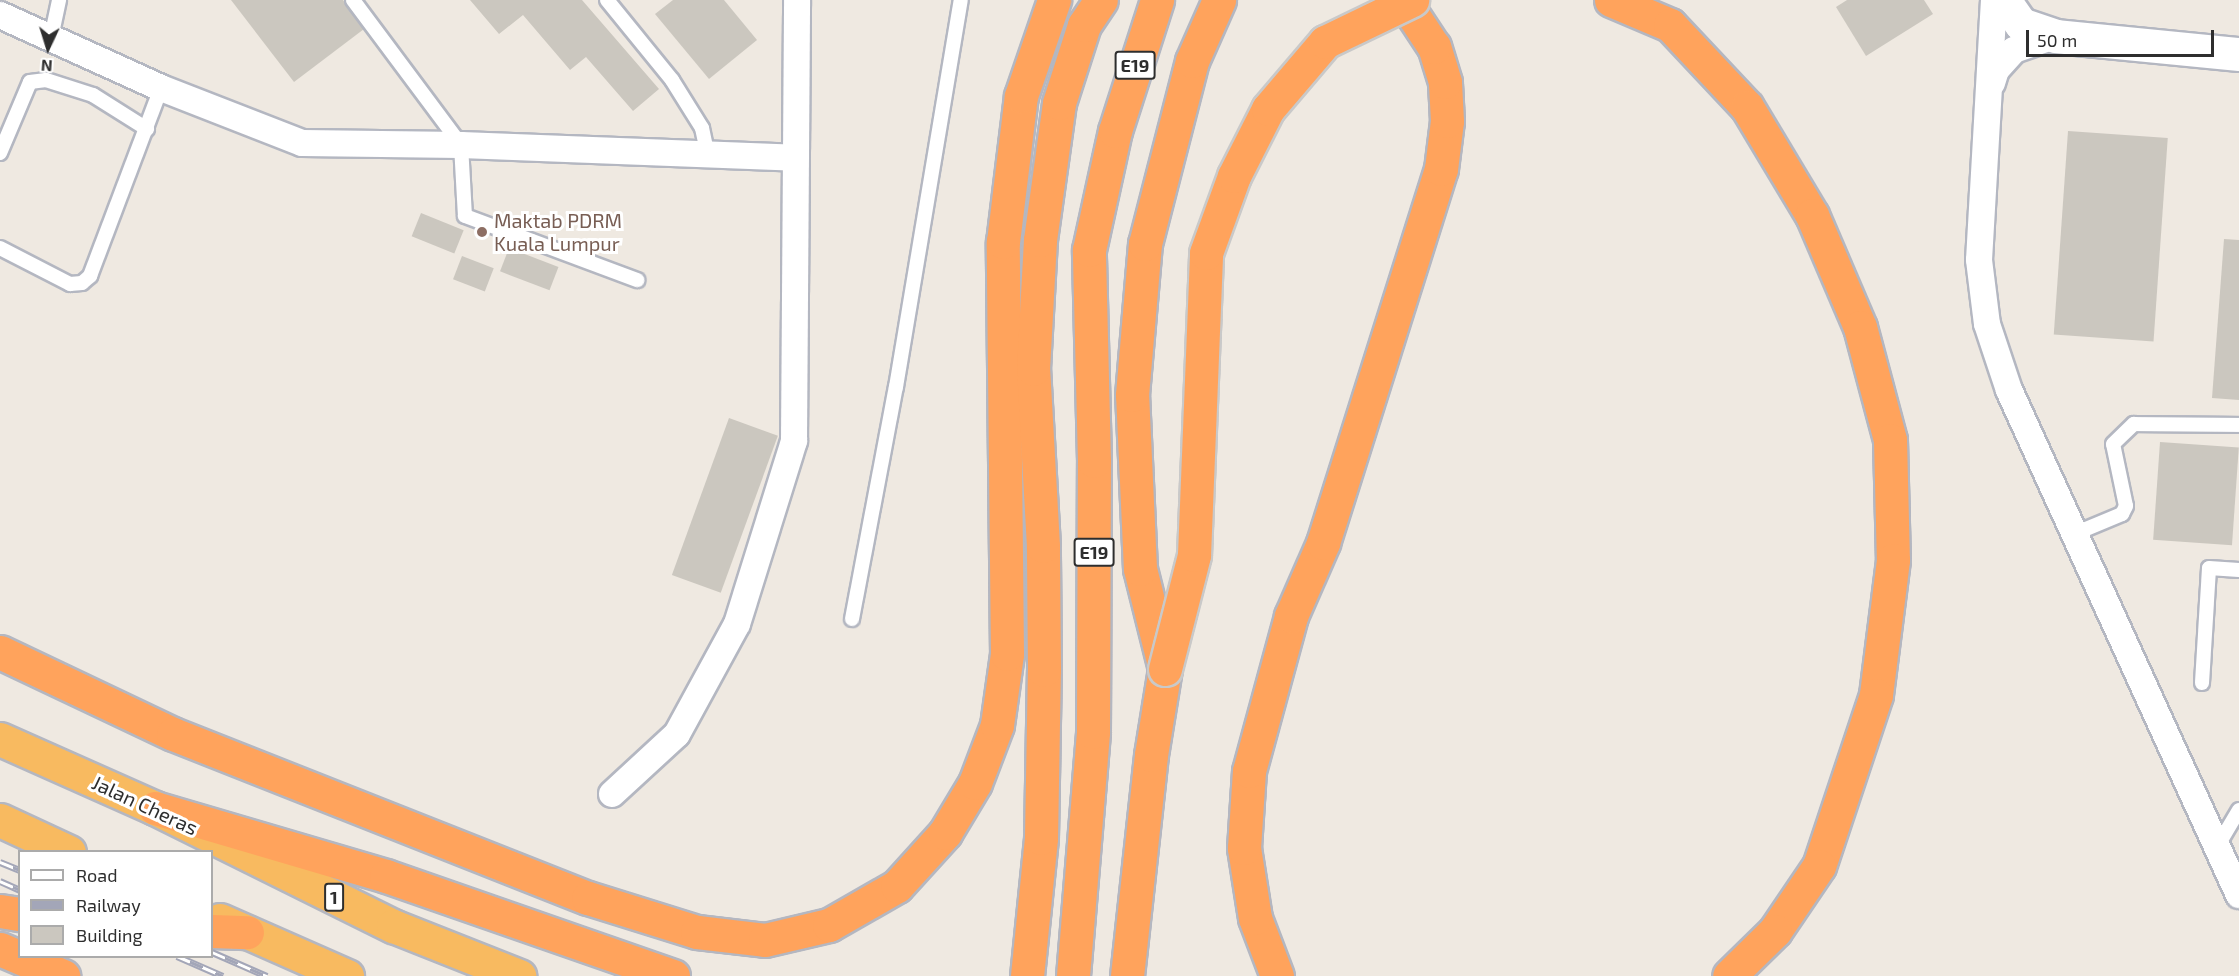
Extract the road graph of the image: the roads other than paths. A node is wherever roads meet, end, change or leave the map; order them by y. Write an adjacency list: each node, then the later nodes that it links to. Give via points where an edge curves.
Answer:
1 (59, 0): 17 (lane)
2 (353, 0): 22 (lane)
3 (607, 0): 24 (lane, via 672,80 702,128)
4 (797, 0): 25 (street)
5 (961, 0): 31 (lane, via 896,387)
6 (1054, 0): 32 (highway, via 1021,96 1003,242 1007,654 998,725 975,783 945,833 897,886 829,925 765,940 697,932 588,898 173,734)
7 (1101, 0): 55 (highway, via 1084,25 1059,103 1040,240 1033,369 1043,546 1044,681 1041,838)
8 (1157, 0): 56 (highway, E19, via 1115,131 1089,250 1094,461 1093,732)
9 (1219, 0): 33 (highway, E19, via 1192,61 1145,244 1132,395 1140,569)
10 (1403, 0): 58 (highway, via 1434,47 1445,82 1447,121 1441,169 1326,532 1291,616 1249,771 1244,849 1255,918)
11 (1412, 0): 33 (highway, bridge, via 1326,42 1268,109 1234,176 1206,253 1194,555)
12 (1611, 0): 59 (highway, via 1670,25 1747,107 1812,215 1860,327 1890,440 1893,560 1876,695 1819,866 1775,931)
13 (1994, 0): 20 (street)
14 (2004, 0): 16 (street, via 2021,24)
15 (0, 15): 17 (street)
16 (2055, 36): 18 (street); 20 (street, via 2014,50 1996,70)
17 (51, 38): 19 (street)
18 (2239, 54)
19 (160, 88): 21 (lane); 22 (street, via 302,143)
20 (1990, 89): 29 (street, via 1979,260 1988,324 2009,390)
21 (147, 129): 23 (lane, via 93,95 46,80 30,82); 26 (lane, via 90,276 82,283 70,284)
22 (461, 145): 24 (street); 27 (lane, via 465,216)
23 (0, 153)
24 (708, 157): 25 (street)
25 (796, 158): 36 (street, via 794,441 737,624 677,734)
26 (0, 248)
27 (637, 280)
28 (2239, 425): 29 (lane, via 2134,424 2113,444 2126,506 2122,514)
29 (2074, 534): 40 (street)
30 (2239, 570): 34 (lane, via 2209,568)
31 (852, 619)
32 (0, 652)
33 (1165, 669): 57 (highway, E19, via 1151,755)
34 (2202, 683)
35 (0, 739): 37 (highway, Jalan Cheras / 1)
36 (612, 794)
37 (155, 808): 53 (highway, Jalan Cheras / 1, via 393,926); 54 (highway, via 386,876)
38 (2239, 810): 40 (lane)
39 (0, 820): 41 (highway)
40 (2217, 847): 42 (street)
41 (65, 850)
42 (2239, 895)
43 (0, 911): 44 (highway)
44 (18, 914)
45 (213, 916): 47 (highway)
46 (213, 931): 47 (highway)
47 (247, 932): 52 (highway)
48 (0, 949): 49 (highway)
49 (18, 957)
50 (21, 958): 51 (highway)
51 (63, 976)
52 (347, 976)
53 (519, 976)
54 (673, 976)
55 (1027, 976)
56 (1073, 976)
57 (1127, 976)
58 (1277, 976)
59 (1729, 976)

